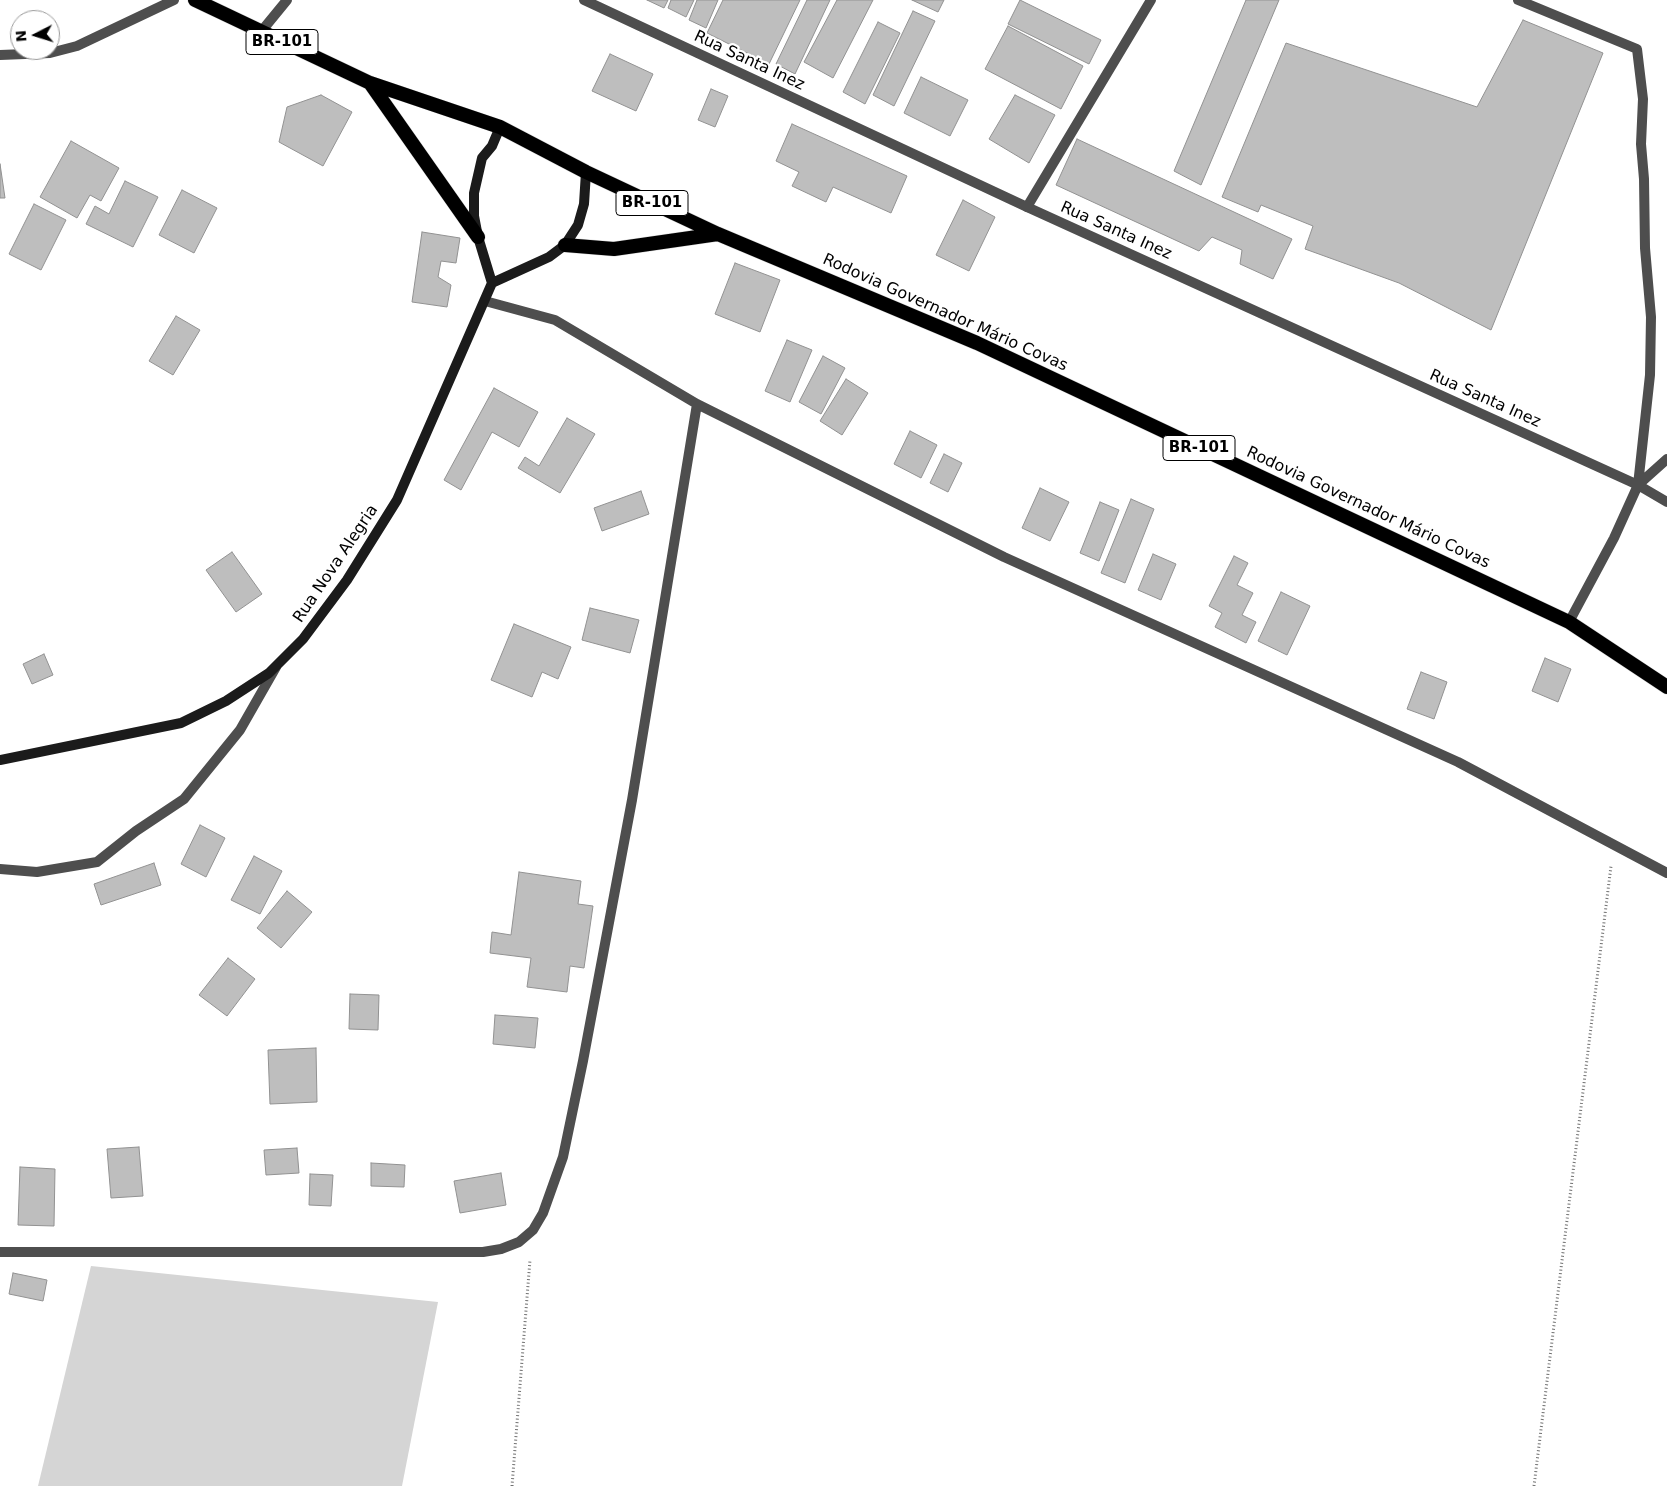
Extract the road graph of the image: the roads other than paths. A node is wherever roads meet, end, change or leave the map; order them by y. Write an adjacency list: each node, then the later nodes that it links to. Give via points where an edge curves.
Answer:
1 (174, 0): 8 (street, via 77,46 50,53)
2 (196, 0): 7 (highway, Rodovia Governador Mário Covas / BR-101)
3 (287, 0): 7 (street)
4 (584, 0): 12 (street, Rua Santa Inez)
5 (1151, 0): 12 (street)
6 (1518, 0): 20 (street, via 1637,49 1643,99 1641,144 1651,317 1650,375)
7 (260, 33): 9 (highway, Rodovia Governador Mário Covas / BR-101)
8 (0, 55)
9 (370, 83): 10 (highway, Rodovia Governador Mário Covas / BR-101); 14 (highway)
10 (500, 128): 11 (highway, Rodovia Governador Mário Covas / BR-101); 14 (main road, via 482,158 477,174 474,216)
11 (586, 172): 13 (highway, Rodovia Governador Mário Covas / BR-101); 15 (main road, via 584,204 578,225)
12 (1027, 207): 20 (street, Rua Santa Inez)
13 (718, 234): 15 (highway, via 614,250); 22 (highway, Rodovia Governador Mário Covas / BR-101, via 977,343)
14 (478, 237): 16 (main road)
15 (565, 245): 16 (main road, via 532,265)
16 (492, 283): 17 (main road, Rua Nova Alegria)
17 (485, 301): 18 (street, via 555,320); 23 (main road, Rua Nova Alegria, via 397,500 347,580 303,639)
18 (696, 404): 27 (street, via 1004,557 1458,762); 28 (street, via 632,800 583,1061 563,1157 543,1213 533,1230 519,1242 483,1252)
19 (1667, 460): 20 (street)
20 (1638, 485): 21 (street, Rua Santa Inez); 22 (street)
21 (1667, 502)
22 (1569, 622): 24 (highway, Rodovia Governador Mário Covas / BR-101)
23 (277, 665): 25 (main road, Rua Nova Alegria, via 269,674 226,701 181,723); 26 (street, via 240,730 184,799 97,862 37,872)
24 (1667, 687)
25 (0, 760)
26 (0, 869)
27 (1667, 873)
28 (0, 1252)

